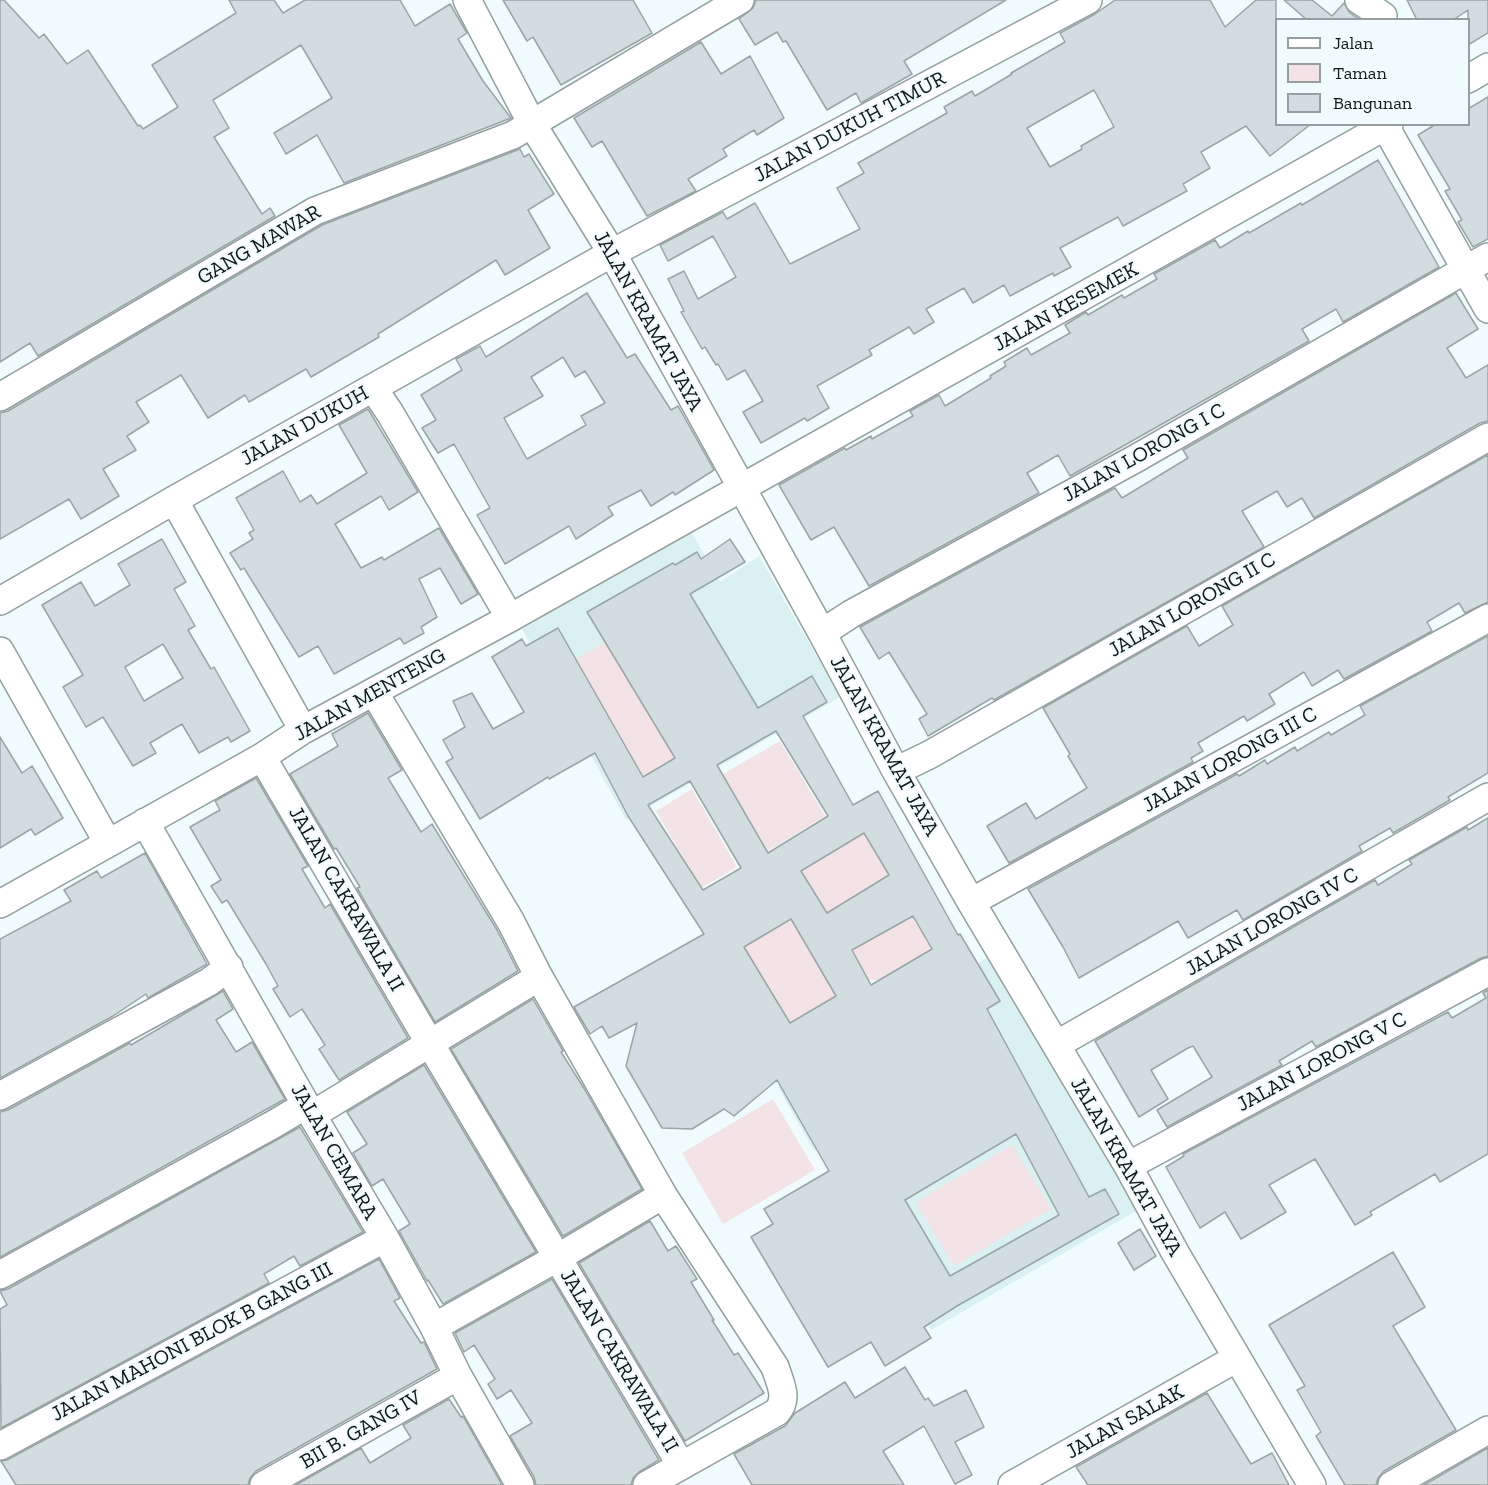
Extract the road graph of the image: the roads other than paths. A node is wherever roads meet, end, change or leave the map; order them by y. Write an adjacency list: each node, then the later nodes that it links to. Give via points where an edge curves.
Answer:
1 (467, 0): 8 (street, JALAN KRAMAT JAYA)
2 (740, 0): 8 (street, GANG MAWAR)
3 (1088, 0): 11 (street, JALAN DUKUH TIMUR)
4 (1359, 0): 5 (street)
5 (1385, 12)
6 (1488, 67): 7 (street)
7 (1470, 78)
8 (532, 124): 11 (street, JALAN KRAMAT JAYA); 16 (street, GANG MAWAR, via 513,135 315,211)
9 (1384, 126): 18 (street, JALAN KESEMEK)
10 (1387, 126): 13 (street)
11 (612, 253): 15 (street, JALAN DUKUH); 18 (street, JALAN KRAMAT JAYA)
12 (1488, 257): 13 (street, JALAN LORONG I C)
13 (1465, 270): 14 (street); 23 (street, JALAN LORONG I C)
14 (1488, 309)
15 (373, 388): 19 (street, JALAN DUKUH); 21 (street)
16 (0, 397)
17 (1488, 437): 28 (street, JALAN LORONG II C)
18 (742, 489): 21 (street, JALAN MENTENG); 23 (street, JALAN KRAMAT JAYA)
19 (174, 500): 20 (street, JALAN DUKUH); 26 (street)
20 (0, 601)
21 (510, 618): 25 (street, JALAN MENTENG)
22 (1488, 618): 32 (street, JALAN LORONG III C)
23 (822, 633): 28 (street, JALAN KRAMAT JAYA)
24 (0, 651): 31 (street)
25 (374, 692): 26 (street, JALAN MENTENG); 36 (street, JALAN CAKRAWALA II, via 515,929)
26 (303, 730): 27 (street, JALAN MENTENG)
27 (262, 757): 30 (street, JALAN MENTENG); 37 (street, JALAN CAKRAWALA II)
28 (896, 771): 32 (street, JALAN KRAMAT JAYA)
29 (1488, 797): 38 (street, JALAN LORONG IV C)
30 (144, 822): 31 (street, JALAN MENTENG); 34 (street, JALAN CEMARA)
31 (108, 843): 33 (street, JALAN MENTENG)
32 (971, 902): 38 (street, JALAN KRAMAT JAYA)
33 (0, 904)
34 (229, 967): 39 (street, via 209,982); 40 (street, JALAN CEMARA)
35 (1488, 972): 41 (street, JALAN LORONG V C)
36 (539, 977): 37 (street); 42 (street, JALAN CAKRAWALA II)
37 (429, 1042): 40 (street); 44 (street, JALAN CAKRAWALA II)
38 (1056, 1046): 41 (street, JALAN KRAMAT JAYA)
39 (0, 1096)
40 (309, 1110): 43 (street, JALAN CEMARA); 45 (street, via 264,1130)
41 (1128, 1166): 47 (street, JALAN KRAMAT JAYA)
42 (663, 1195): 44 (street, JALAN CAKRAWALA II); 51 (street, JALAN CAKRAWALA II, via 775,1367 784,1397 777,1412)
43 (385, 1238): 46 (street, JALAN CEMARA); 50 (street, JALAN MAHONI BLOK B GANG III)
44 (557, 1258): 46 (street, JALAN CAKRAWALA II); 51 (street, JALAN CAKRAWALA II)
45 (0, 1275)
46 (434, 1327): 48 (street, JALAN CEMARA)
47 (1237, 1358): 55 (street, JALAN SALAK); 56 (street, JALAN KRAMAT JAYA)
48 (458, 1376): 52 (street, BII B. GANG IV); 53 (street, JALAN CEMARA)
49 (1488, 1430): 57 (street)
50 (0, 1446)
51 (681, 1465): 54 (street, JALAN CAKRAWALA II)
52 (264, 1485)
53 (520, 1485)
54 (647, 1485)
55 (1012, 1485)
56 (1312, 1485)
57 (1392, 1485)

